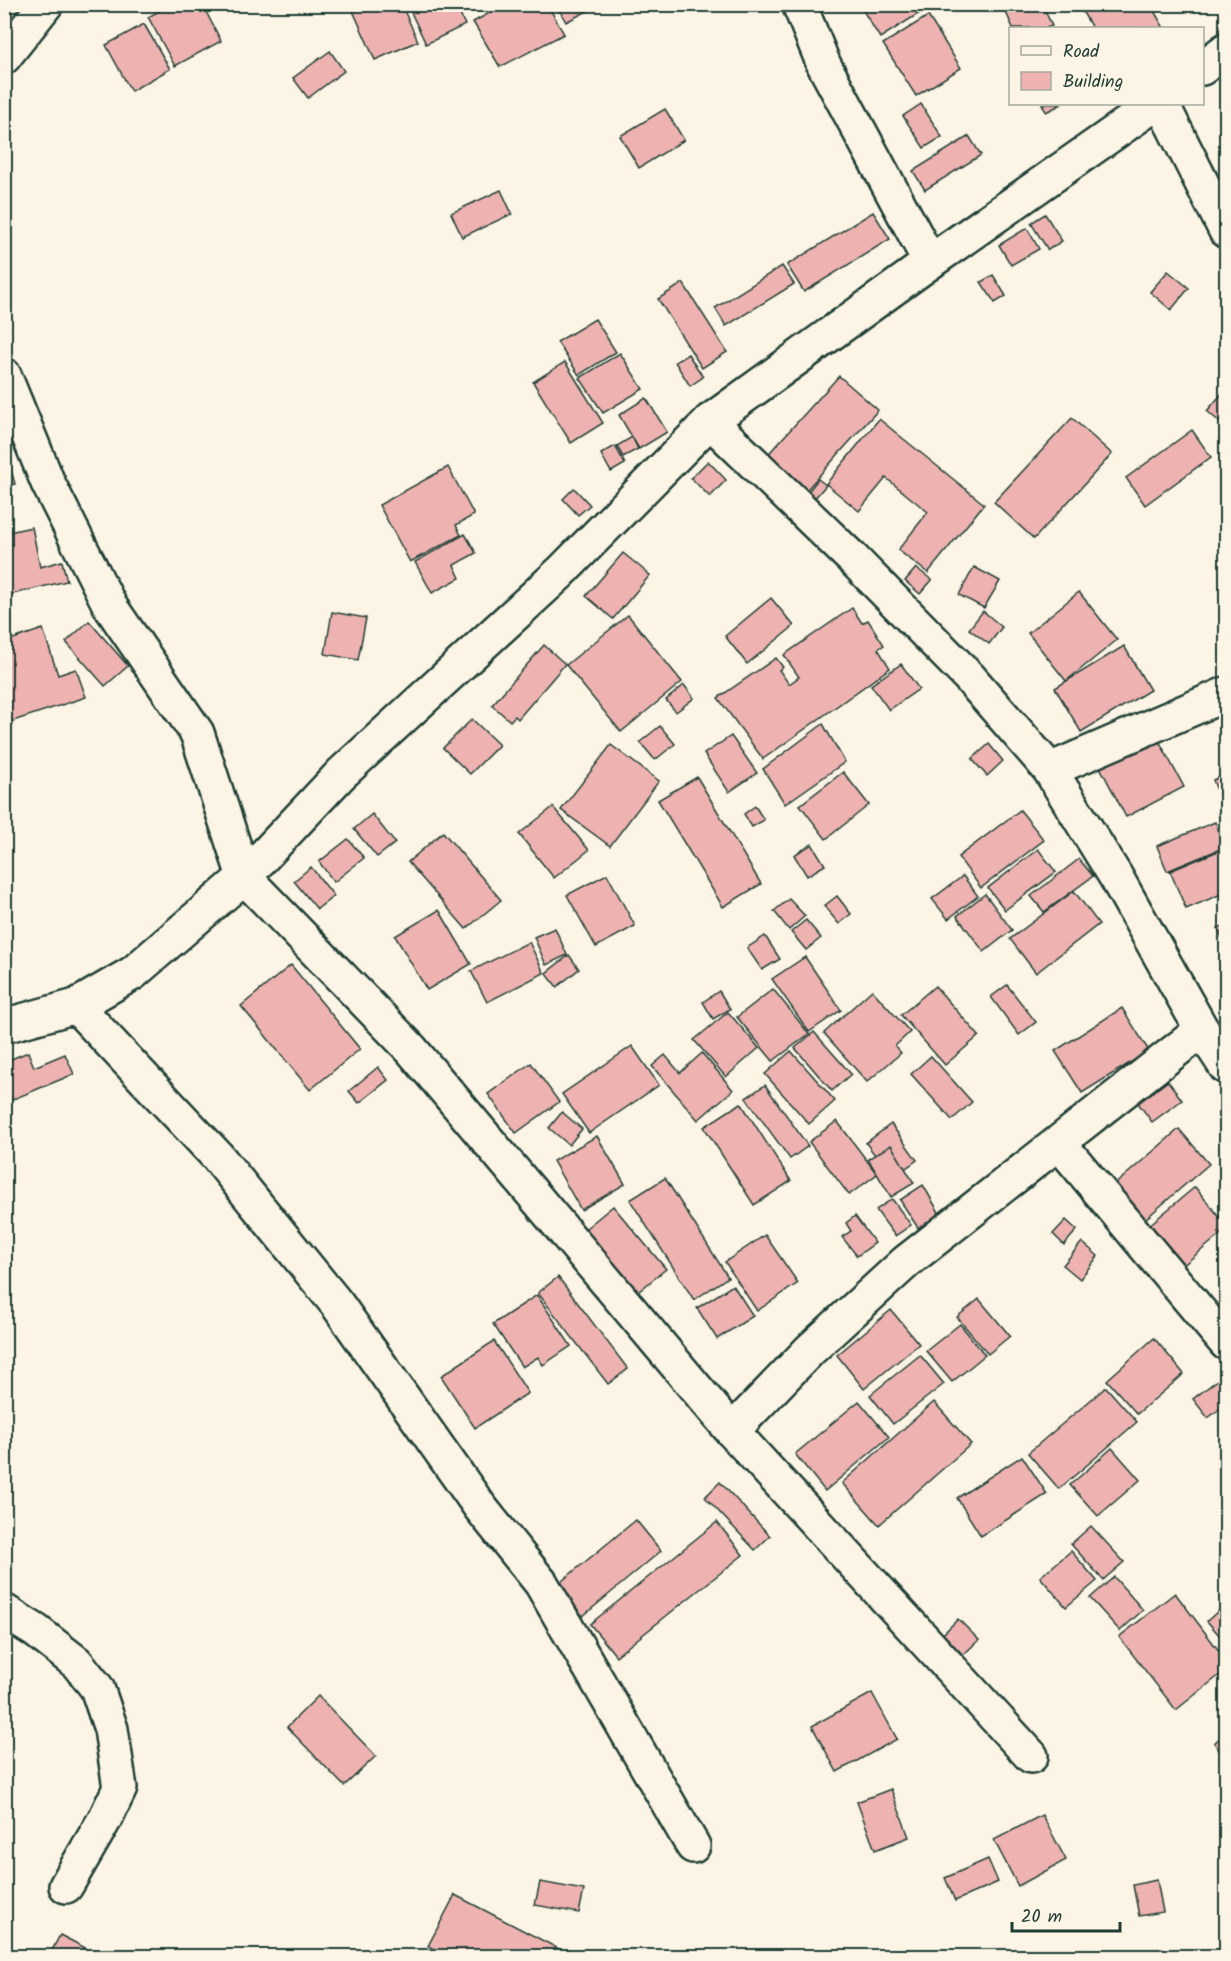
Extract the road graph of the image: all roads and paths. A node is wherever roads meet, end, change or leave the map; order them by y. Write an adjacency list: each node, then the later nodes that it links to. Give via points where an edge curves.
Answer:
1 (46, 4): 4 (street)
2 (799, 4): 9 (street, via 824,65)
3 (1227, 50): 5 (street)
4 (4, 57)
5 (1204, 67)
6 (1154, 105): 9 (street)
7 (1163, 105): 8 (street)
8 (1227, 231)
9 (930, 262): 11 (street)
10 (4, 375): 14 (street, via 48,483 110,606 197,733)
11 (710, 421): 13 (street, via 969,677); 14 (street, via 561,572 341,774)
12 (1227, 694): 13 (street)
13 (1050, 770): 17 (street)
14 (244, 877): 15 (street, via 133,973); 21 (street, via 411,1049)
15 (76, 1006): 16 (street); 24 (street, via 217,1156 337,1304 480,1507 541,1583)
16 (4, 1026)
17 (1202, 1030): 18 (street); 19 (street)
18 (1227, 1066)
19 (1059, 1143): 20 (street); 21 (street, via 906,1262 810,1350)
20 (1227, 1343)
21 (732, 1431): 23 (street)
22 (4, 1611): 25 (street, via 36,1630 77,1663 97,1688 111,1729 120,1788)
23 (1031, 1756)
24 (693, 1846)
25 (66, 1887)

